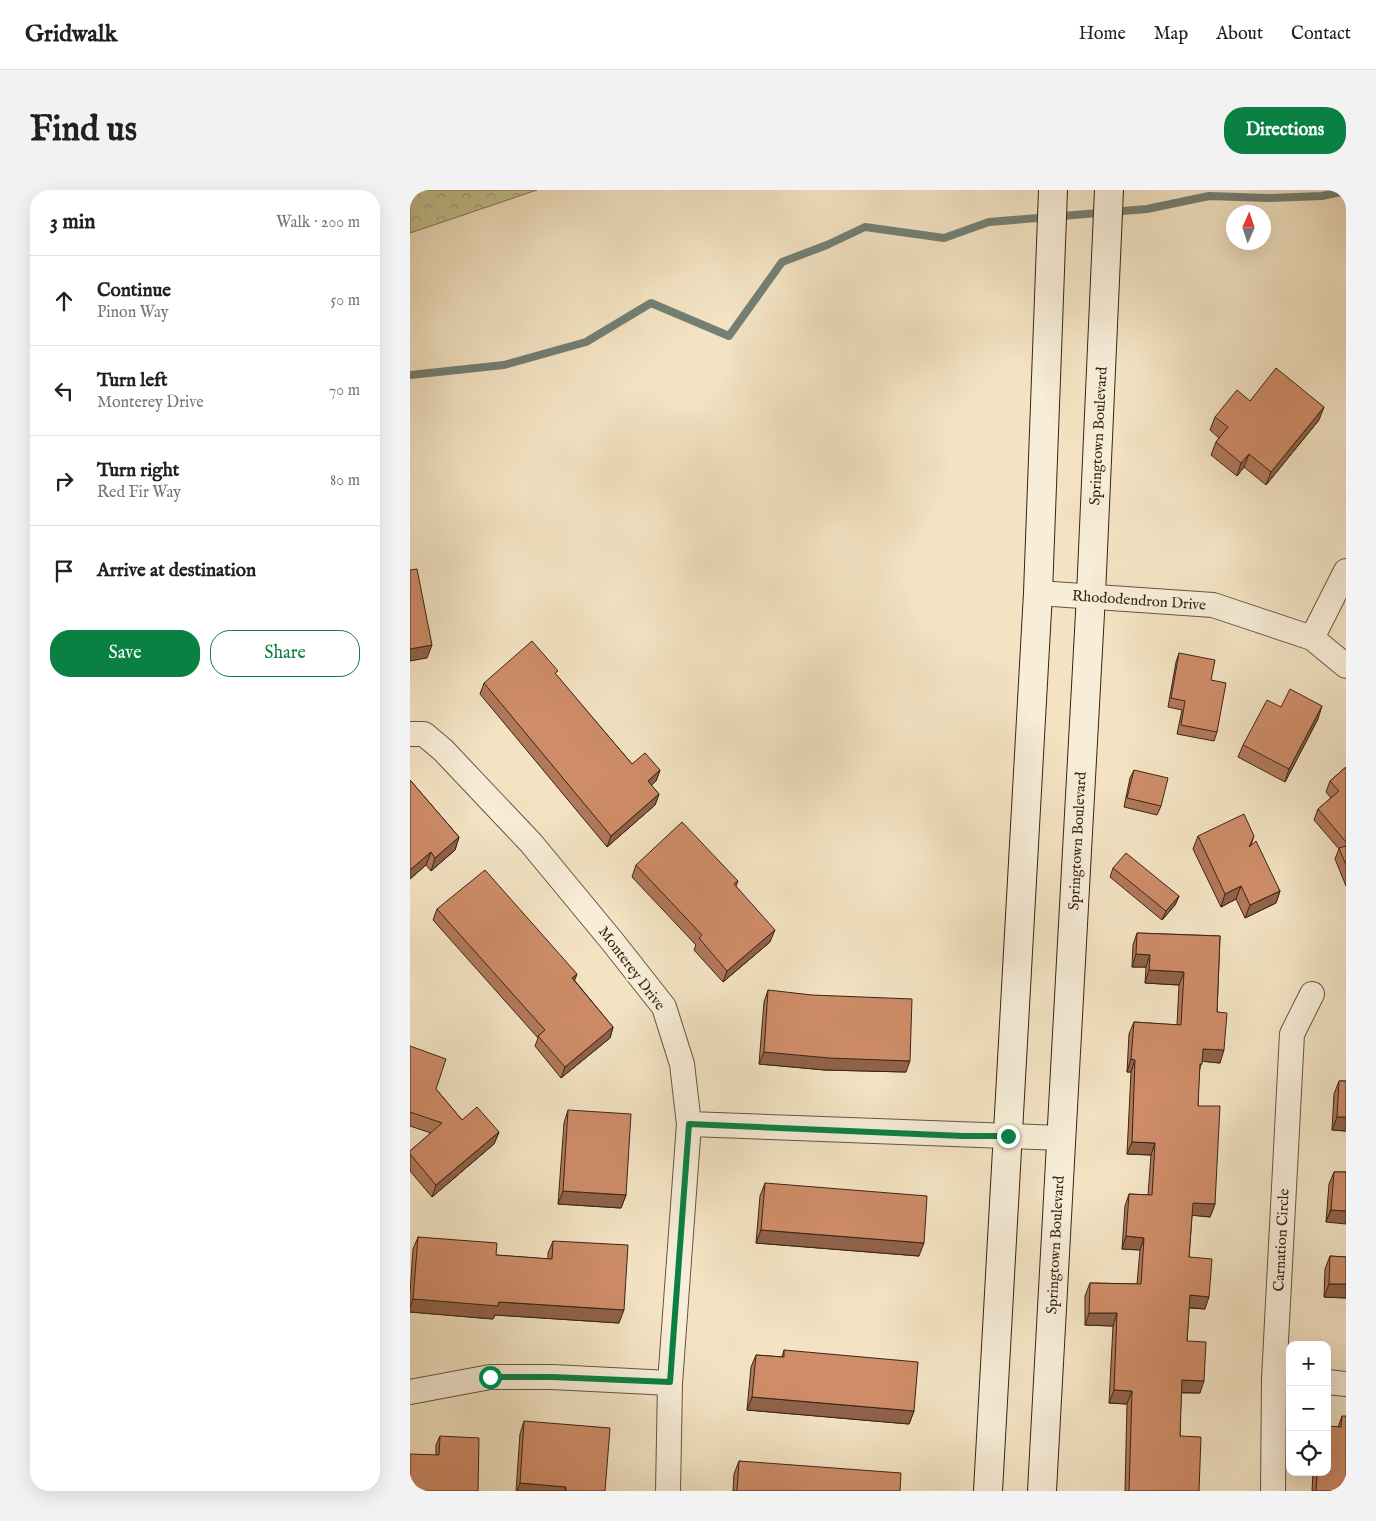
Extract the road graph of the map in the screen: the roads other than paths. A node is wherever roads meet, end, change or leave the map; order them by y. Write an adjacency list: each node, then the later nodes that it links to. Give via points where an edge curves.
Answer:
1 (1053, 190): 4 (street)
2 (1109, 190): 5 (street, Springtown Boulevard)
3 (1346, 570): 6 (street)
4 (1038, 593): 5 (street, Rhododendron Drive); 11 (street)
5 (1091, 596): 6 (street, Rhododendron Drive, via 1213,605); 12 (street, Springtown Boulevard)
6 (1312, 638): 7 (street, Rhododendron Drive)
7 (1346, 666)
8 (410, 734): 10 (street, Monterey Drive, via 424,734 443,750 531,844 664,1007 682,1064)
9 (1312, 994): 13 (street, Carnation Circle, via 1292,1034)
10 (689, 1124): 11 (street); 14 (street, Monterey Drive)
11 (1008, 1136): 12 (street); 19 (street)
12 (1061, 1138): 20 (street, Springtown Boulevard)
13 (1282, 1379): 21 (street, Carnation Circle)
14 (670, 1382): 17 (street, via 490,1377); 18 (street, Monterey Drive)
15 (1331, 1382): 16 (street)
16 (1346, 1384)
17 (410, 1392)
18 (668, 1491)
19 (988, 1491)
20 (1042, 1491)
21 (1273, 1491)

